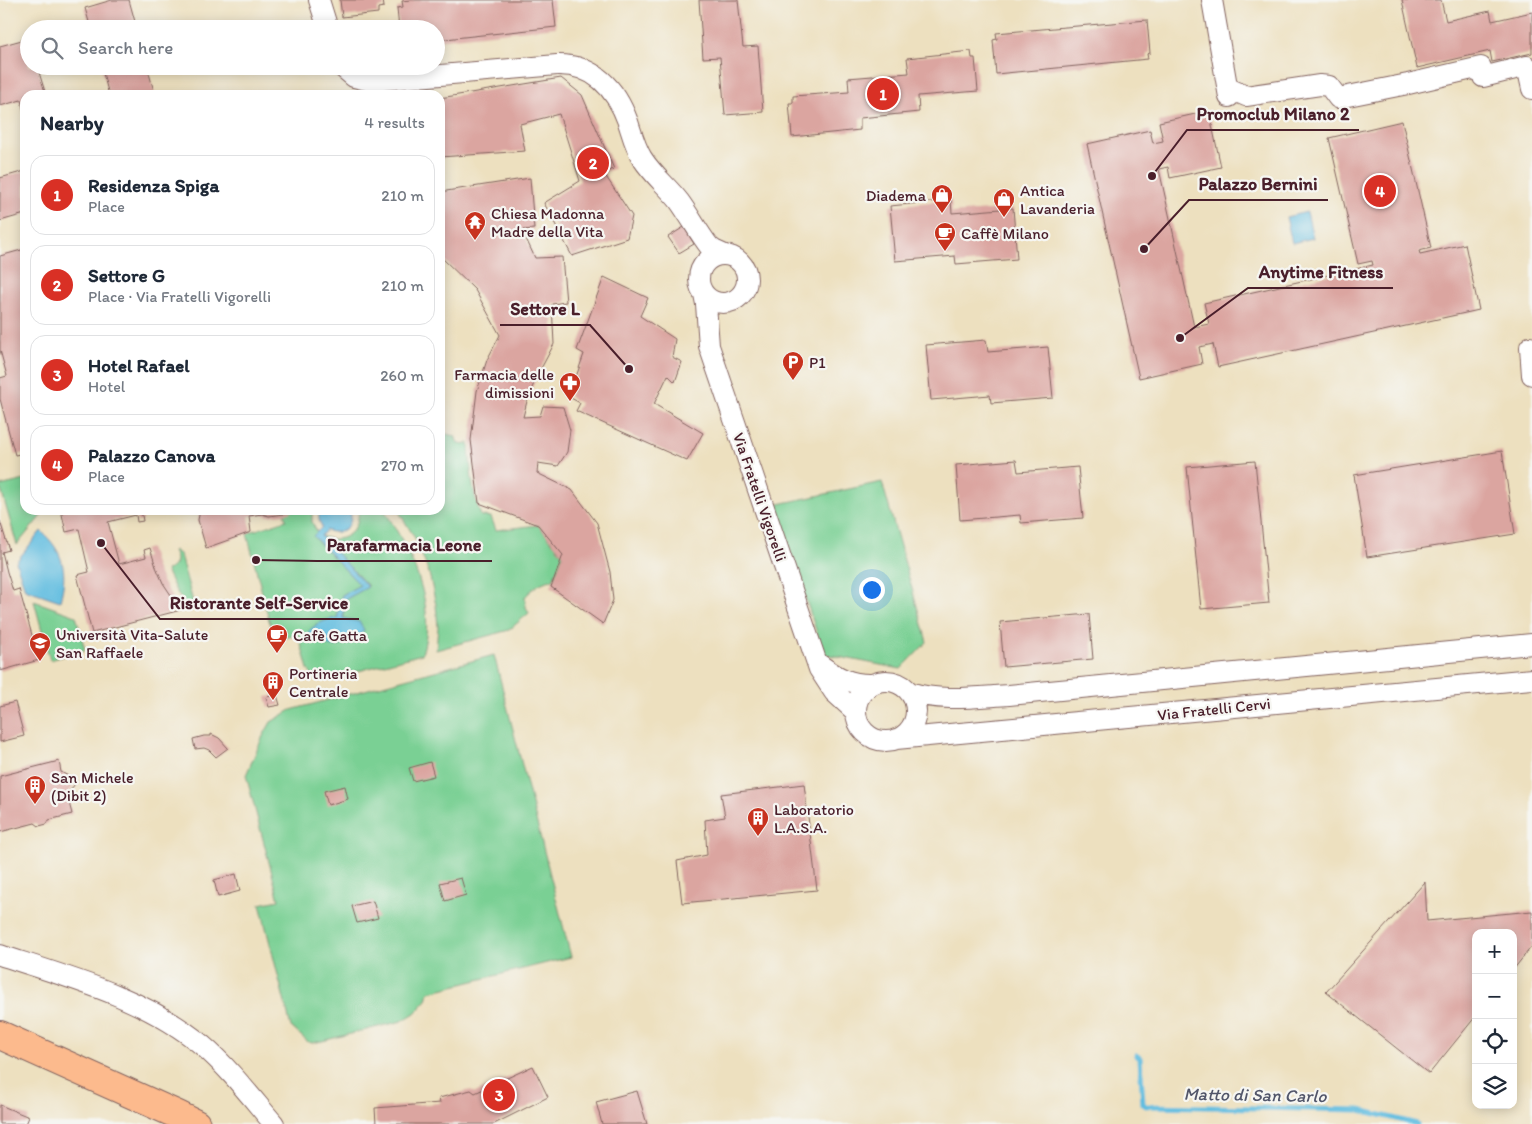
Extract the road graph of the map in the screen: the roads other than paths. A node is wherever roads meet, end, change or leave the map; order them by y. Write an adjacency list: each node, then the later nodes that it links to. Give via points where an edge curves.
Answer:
1 (319, 0): 3 (street)
2 (1212, 0): 7 (street, via 1228,92 1246,96 1320,85 1329,86 1338,98 1481,67 1483,77 1526,66)
3 (325, 20)
4 (445, 74): 8 (street, via 572,65 597,76 622,107 642,158 679,201)
5 (352, 75): 6 (street, via 366,81)
6 (438, 75)
7 (1532, 89)
8 (703, 238): 9 (street); 10 (street, via 706,249)
9 (724, 255): 10 (street, via 713,257); 12 (street, via 739,262 745,270 746,280 742,293)
10 (704, 264): 11 (street, via 699,277)
11 (704, 294): 12 (street, via 712,300); 13 (street, Via Fratelli Vigorelli)
12 (727, 302): 13 (street, via 716,310)
13 (707, 330): 17 (street, Via Fratelli Vigorelli, via 709,346)
14 (1530, 347): 15 (street)
15 (1532, 375)
16 (1532, 644): 20 (street, Via Fratelli Cervi, via 1009,695 944,698)
17 (817, 663): 19 (street, via 849,682); 21 (street, Via Fratelli Vigorelli, via 829,686)
18 (1532, 679): 22 (street, Via Fratelli Cervi)
19 (873, 684): 20 (street, via 896,683); 21 (street, via 860,695)
20 (909, 692): 22 (street, via 916,707 914,723)
21 (856, 712): 22 (street, via 859,725 870,737)
22 (896, 740)
23 (0, 955): 26 (street, via 134,1002 187,1034 241,1084)
24 (0, 1035): 25 (highway)
25 (196, 1124)
26 (274, 1124)

